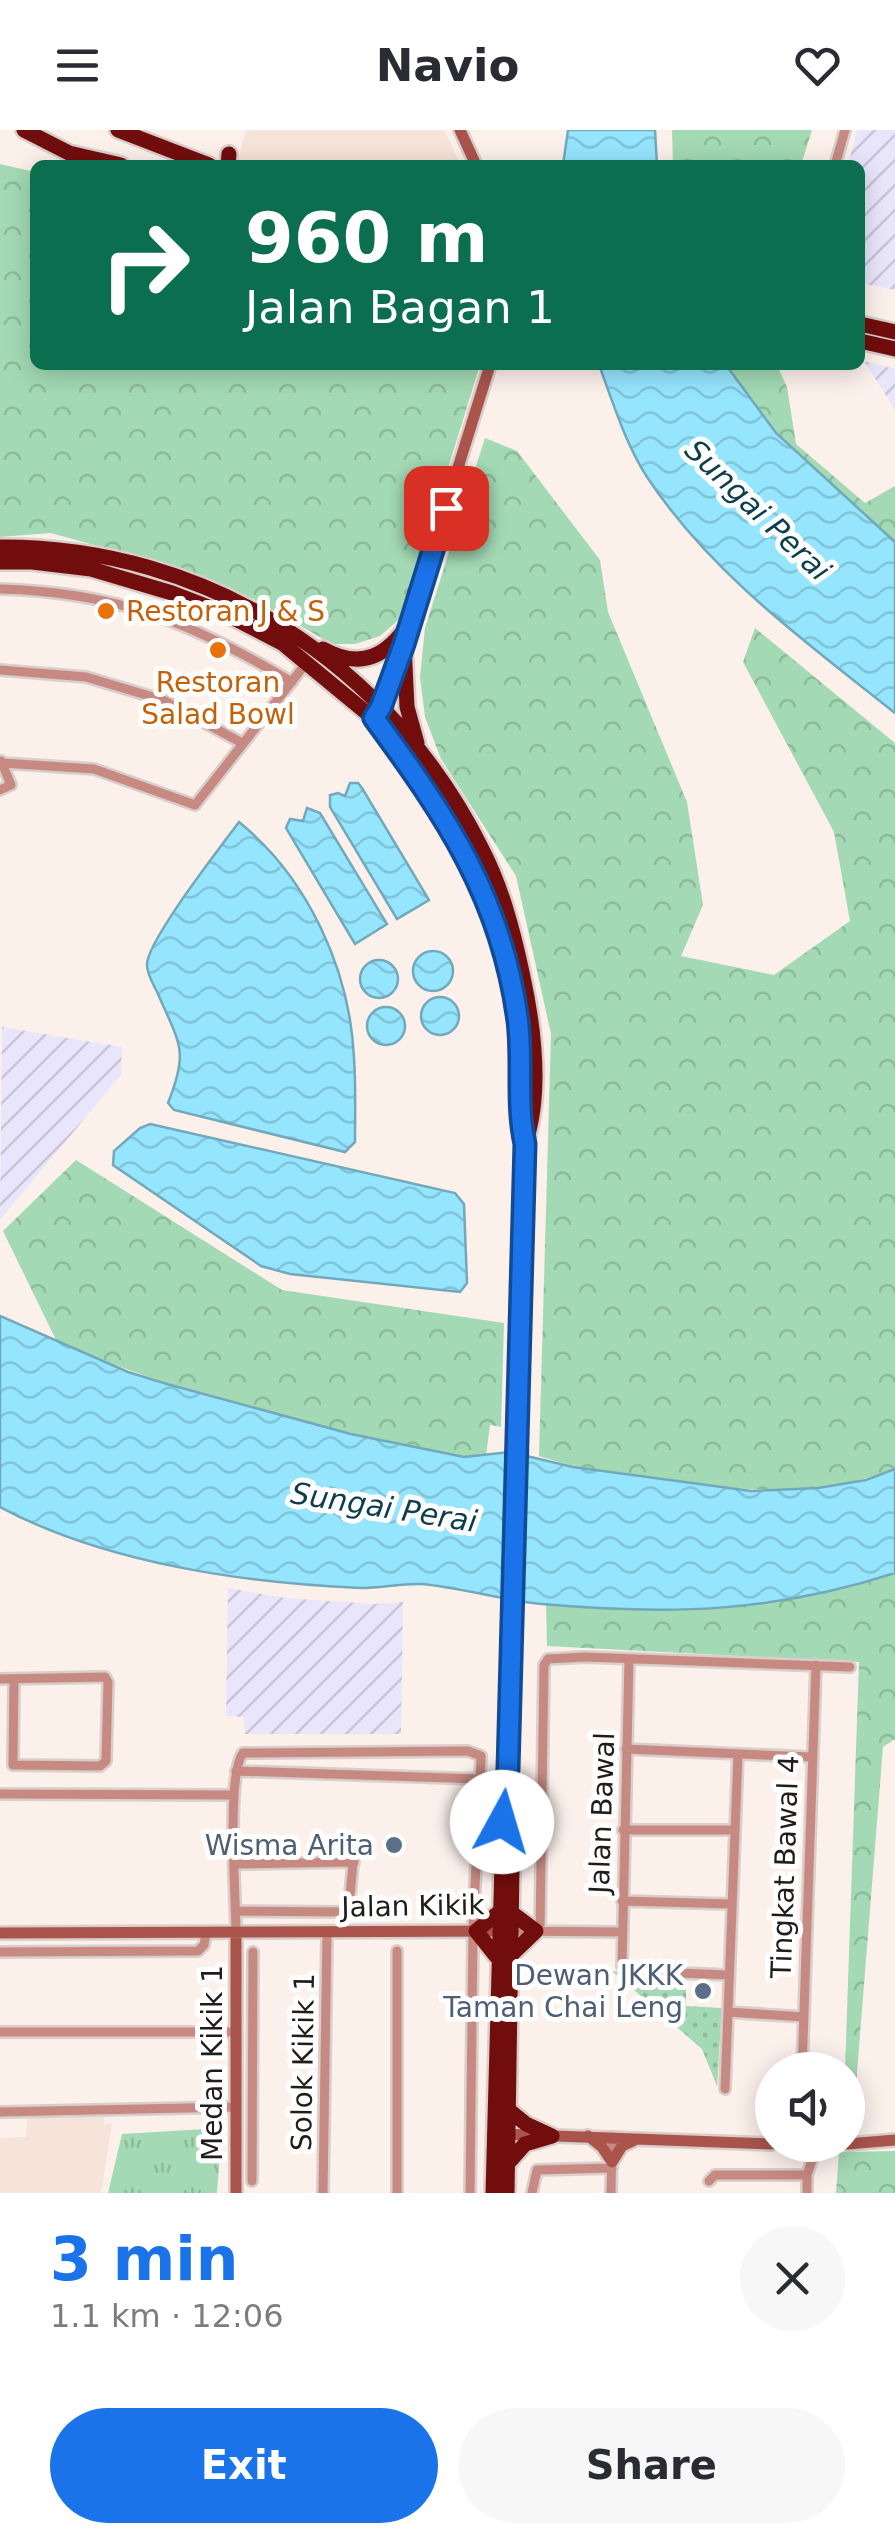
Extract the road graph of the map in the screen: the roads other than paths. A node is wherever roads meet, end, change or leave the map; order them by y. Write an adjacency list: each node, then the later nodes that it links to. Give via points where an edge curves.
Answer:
1 (24, 130): 6 (highway)
2 (118, 130): 5 (highway)
3 (460, 130): 8 (street)
4 (845, 130): 9 (street)
5 (155, 136): 7 (highway)
6 (99, 160)
7 (200, 160)
8 (474, 160)
9 (836, 160)
10 (865, 325): 11 (highway)
11 (895, 332)
12 (865, 341): 13 (highway)
13 (895, 349)
14 (488, 370): 18 (street)
15 (0, 547): 19 (highway, via 93,553 150,568 244,602)
16 (0, 562): 21 (highway, via 91,570 172,592 240,620)
17 (0, 589): 23 (street, via 90,596 146,610)
18 (410, 622): 19 (highway, via 395,645 371,657 334,656); 20 (street)
19 (302, 638): 24 (highway)
20 (404, 644): 24 (street); 26 (highway, via 407,707)
21 (307, 662): 23 (street); 24 (highway)
22 (0, 670): 25 (street, via 86,677 163,700)
23 (292, 682): 25 (street)
24 (377, 713): 26 (highway); 29 (highway, via 466,854 500,935 518,1024)
25 (242, 743): 27 (street, via 190,805 94,769)
26 (418, 750): 29 (highway, via 448,787 484,852 512,925 532,1018 534,1120)
27 (1, 761): 28 (street, via 11,785)
28 (0, 790)
29 (525, 1144): 48 (highway)
30 (629, 1660): 31 (street); 35 (street, Jalan Bawal); 51 (street, via 553,1657 544,1665)
31 (816, 1664): 32 (street); 37 (street, Tingkat Bawal 4)
32 (850, 1667)
33 (0, 1679): 34 (street)
34 (14, 1679): 34 (street, via 13,1765 106,1761 104,1676)
35 (626, 1748): 36 (street); 42 (street, Jalan Bawal)
36 (738, 1754): 37 (street); 43 (street)
37 (811, 1757): 65 (street, Tingkat Bawal 4)
38 (236, 1772): 39 (street); 39 (street, via 243,1752 479,1754); 41 (street)
39 (480, 1779): 49 (street)
40 (0, 1794): 41 (street)
41 (234, 1795): 44 (street)
42 (623, 1830): 43 (street); 45 (street, Jalan Bawal)
43 (735, 1830): 46 (street)
44 (235, 1864): 47 (street); 47 (street, Jalan Kikik, via 355,1862 344,1912)
45 (622, 1901): 46 (street); 55 (street, Jalan Bawal)
46 (732, 1904): 63 (street)
47 (236, 1911): 57 (street)
48 (505, 1913): 49 (highway); 50 (highway); 51 (highway)
49 (475, 1931): 50 (street, Jalan Kikik); 54 (street, Jalan Kikik); 61 (highway); 93 (street)
50 (505, 1931): 51 (street, Jalan Kikik); 61 (highway)
51 (538, 1931): 55 (street, Jalan Kikik); 61 (highway)
52 (0, 1932): 53 (street, Jalan Kikik)
53 (28, 1932): 56 (street, Jalan Kikik); 60 (street)
54 (327, 1932): 57 (street, Jalan Kikik); 91 (street, Solok Kikik 1)
55 (620, 1932): 63 (street, Jalan Bawal, via 628,1971)
56 (206, 1933): 57 (street, Jalan Kikik); 60 (street, Jalan Kikik, via 198,1951)
57 (236, 1933): 62 (street, Medan Kikik 1)
58 (397, 1951): 92 (street)
59 (0, 1952): 60 (street, Jalan Kikik)
60 (28, 1952)
61 (504, 1957): 71 (highway); 73 (highway)
62 (238, 1963): 67 (street, Medan Kikik 1); 83 (street, Medan Kikik 1, via 253,1958)
63 (729, 1974): 64 (street)
64 (728, 2012): 65 (street); 69 (street)
65 (804, 2017): 68 (street, Tingkat Bawal 4)
66 (0, 2032): 67 (street)
67 (236, 2032): 70 (street, Medan Kikik 1)
68 (803, 2052)
69 (725, 2089)
70 (234, 2106): 72 (street); 82 (street, Medan Kikik 1)
71 (510, 2110): 73 (highway); 74 (highway)
72 (0, 2112)
73 (502, 2134): 74 (street); 85 (highway); 94 (highway)
74 (552, 2136): 75 (street); 85 (highway, via 525,2144)
75 (588, 2136): 76 (street); 86 (street)
76 (612, 2136): 77 (street); 78 (street); 86 (street)
77 (637, 2140): 80 (street); 86 (street, via 622,2146)
78 (755, 2140)
79 (895, 2140): 81 (street)
80 (755, 2141)
81 (865, 2143)
82 (236, 2160): 83 (street); 90 (street, Medan Kikik 1)
83 (252, 2161): 88 (street, Medan Kikik 1)
84 (811, 2162): 87 (street)
85 (509, 2164): 95 (highway)
86 (612, 2165): 96 (street, via 537,2170); 97 (street)
87 (806, 2176): 89 (street, via 715,2175); 98 (street)
88 (252, 2180)
89 (709, 2181)
90 (236, 2193)
91 (323, 2193)
92 (397, 2193)
93 (470, 2193)
94 (492, 2193)
95 (507, 2193)
96 (532, 2193)
97 (612, 2193)
98 (807, 2193)

